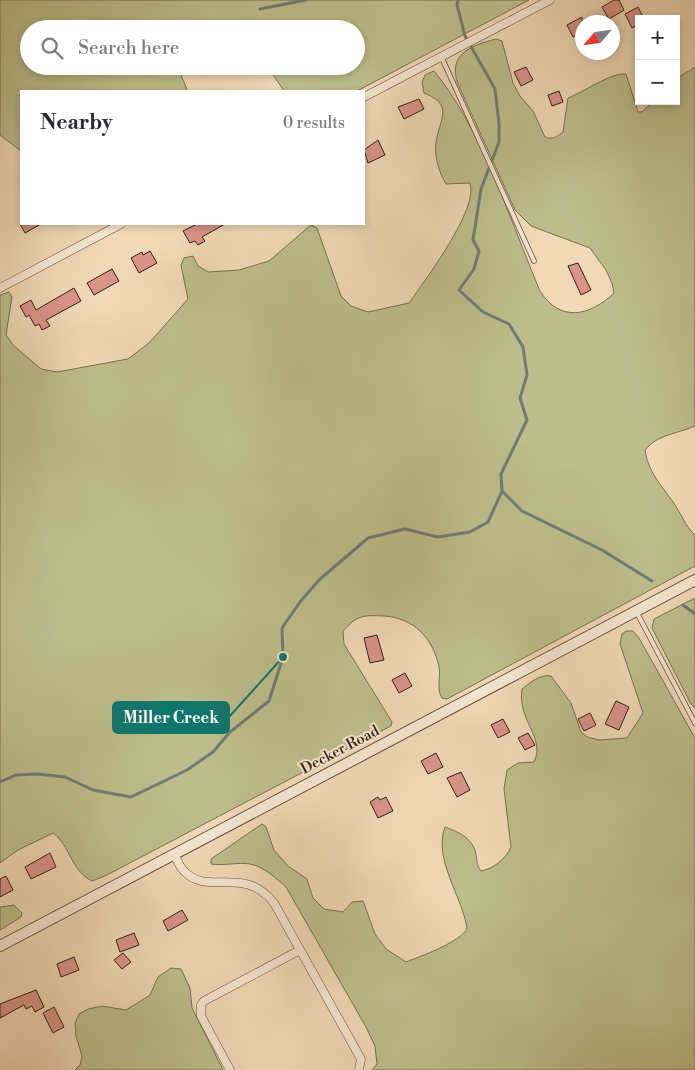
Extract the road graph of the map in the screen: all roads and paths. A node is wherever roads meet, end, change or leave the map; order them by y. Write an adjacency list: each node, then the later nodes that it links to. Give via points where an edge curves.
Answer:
1 (550, 0): 2 (street)
2 (441, 56): 3 (street); 5 (lane)
3 (365, 96)
4 (119, 225): 6 (street)
5 (534, 261)
6 (0, 288)
7 (695, 580): 8 (street, Decker Road)
8 (636, 611): 9 (lane); 10 (street, Decker Road)
9 (695, 723)
10 (174, 854): 11 (street, Decker Road); 12 (street, via 190,876 208,882 249,883 263,890 274,903)
11 (0, 946)
12 (300, 950): 13 (street, via 201,1005 201,1016); 14 (street, via 361,1059)
13 (230, 1070)
14 (359, 1070)

